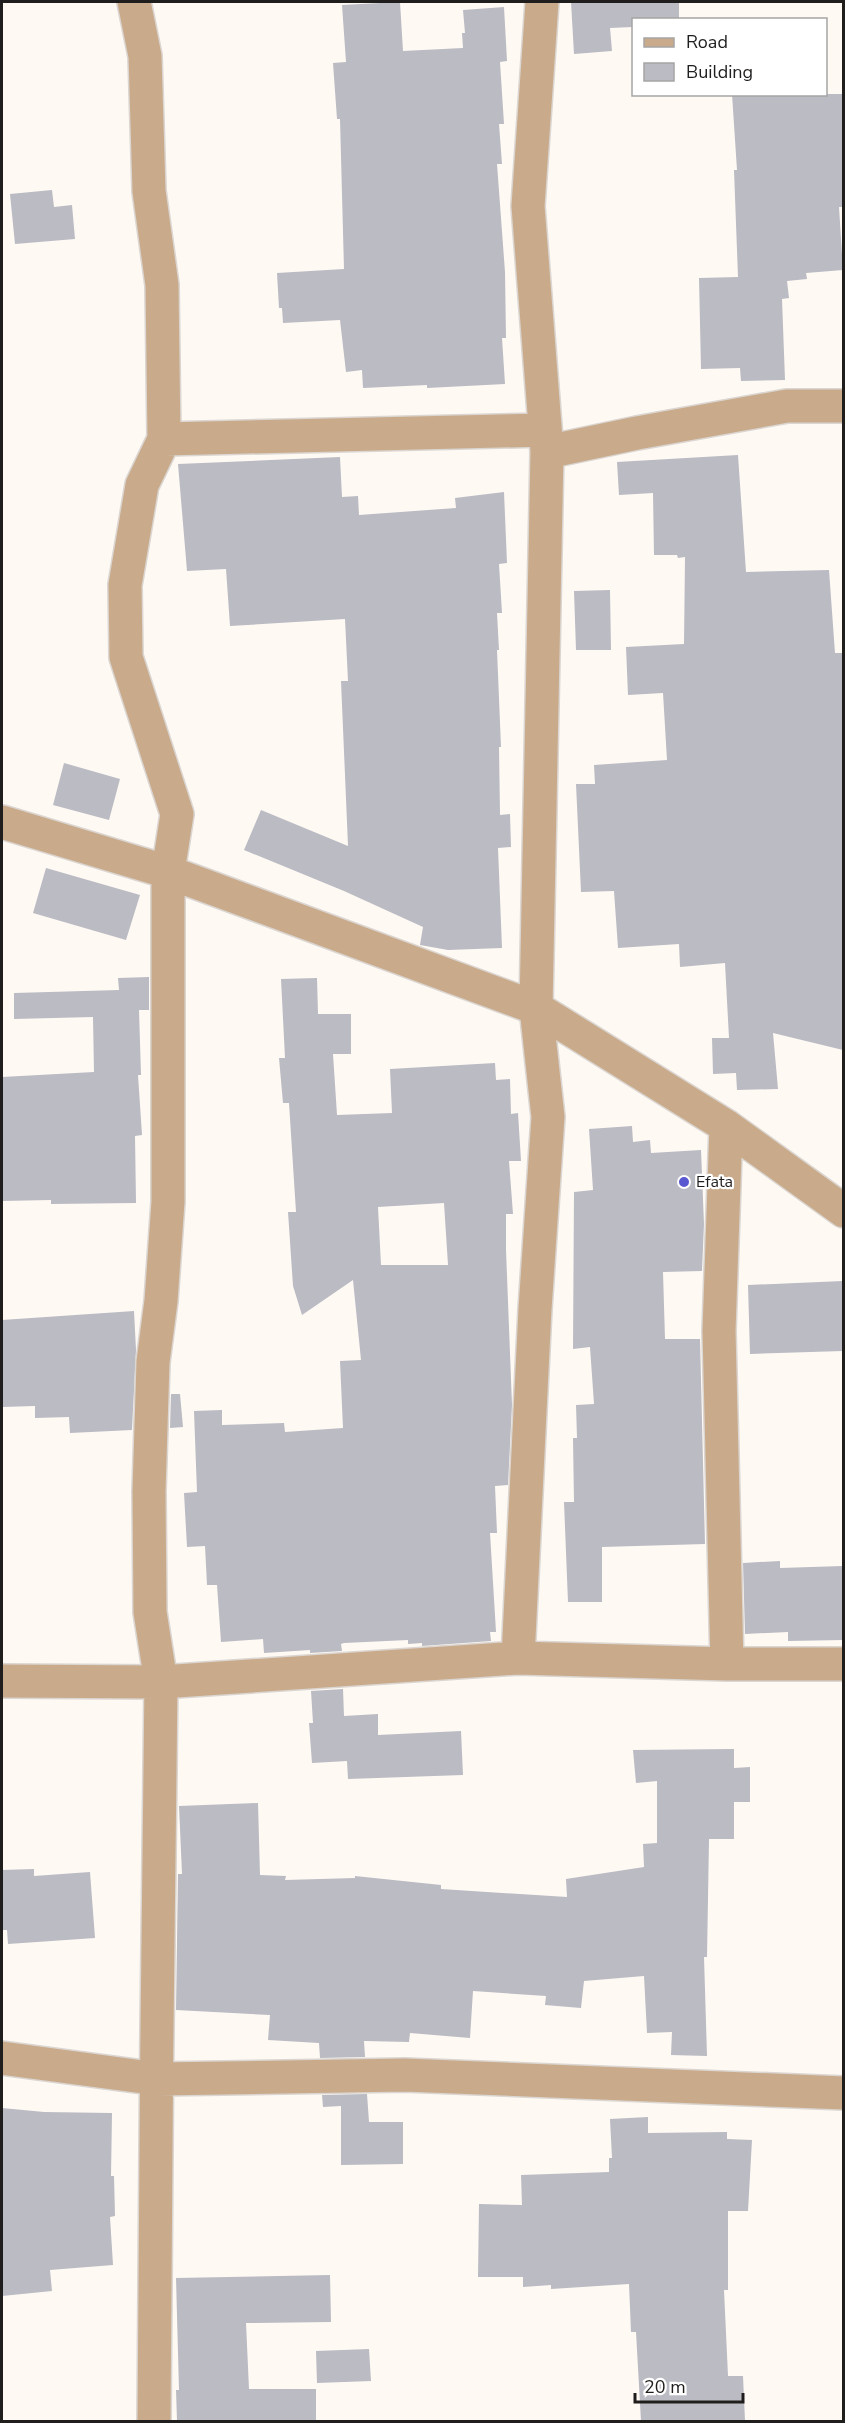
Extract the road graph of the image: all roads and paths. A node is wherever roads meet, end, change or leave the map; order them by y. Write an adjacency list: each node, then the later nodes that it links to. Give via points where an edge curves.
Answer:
1 (134, 2): 4 (street, via 145,56 149,191 162,285)
2 (542, 2): 5 (street, via 528,206)
3 (843, 406): 5 (street, via 787,406 638,433)
4 (164, 439): 5 (street); 7 (street, via 142,485 125,585 126,657 177,814)
5 (546, 441): 8 (street)
6 (2, 822): 7 (street)
7 (168, 872): 8 (street); 15 (street, via 168,1202 153,1362 149,1491 150,1612)
8 (536, 1008): 9 (street); 11 (street, via 548,1117)
9 (726, 1126): 10 (street); 12 (street, via 719,1331)
10 (843, 1211)
11 (518, 1658): 12 (street); 15 (street)
12 (726, 1664): 13 (street)
13 (843, 1664)
14 (2, 1681): 15 (street)
15 (161, 1682): 17 (street)
16 (2, 2058): 17 (street)
17 (158, 2079): 18 (street, via 405,2075); 19 (street)
18 (843, 2093)
19 (154, 2421)

